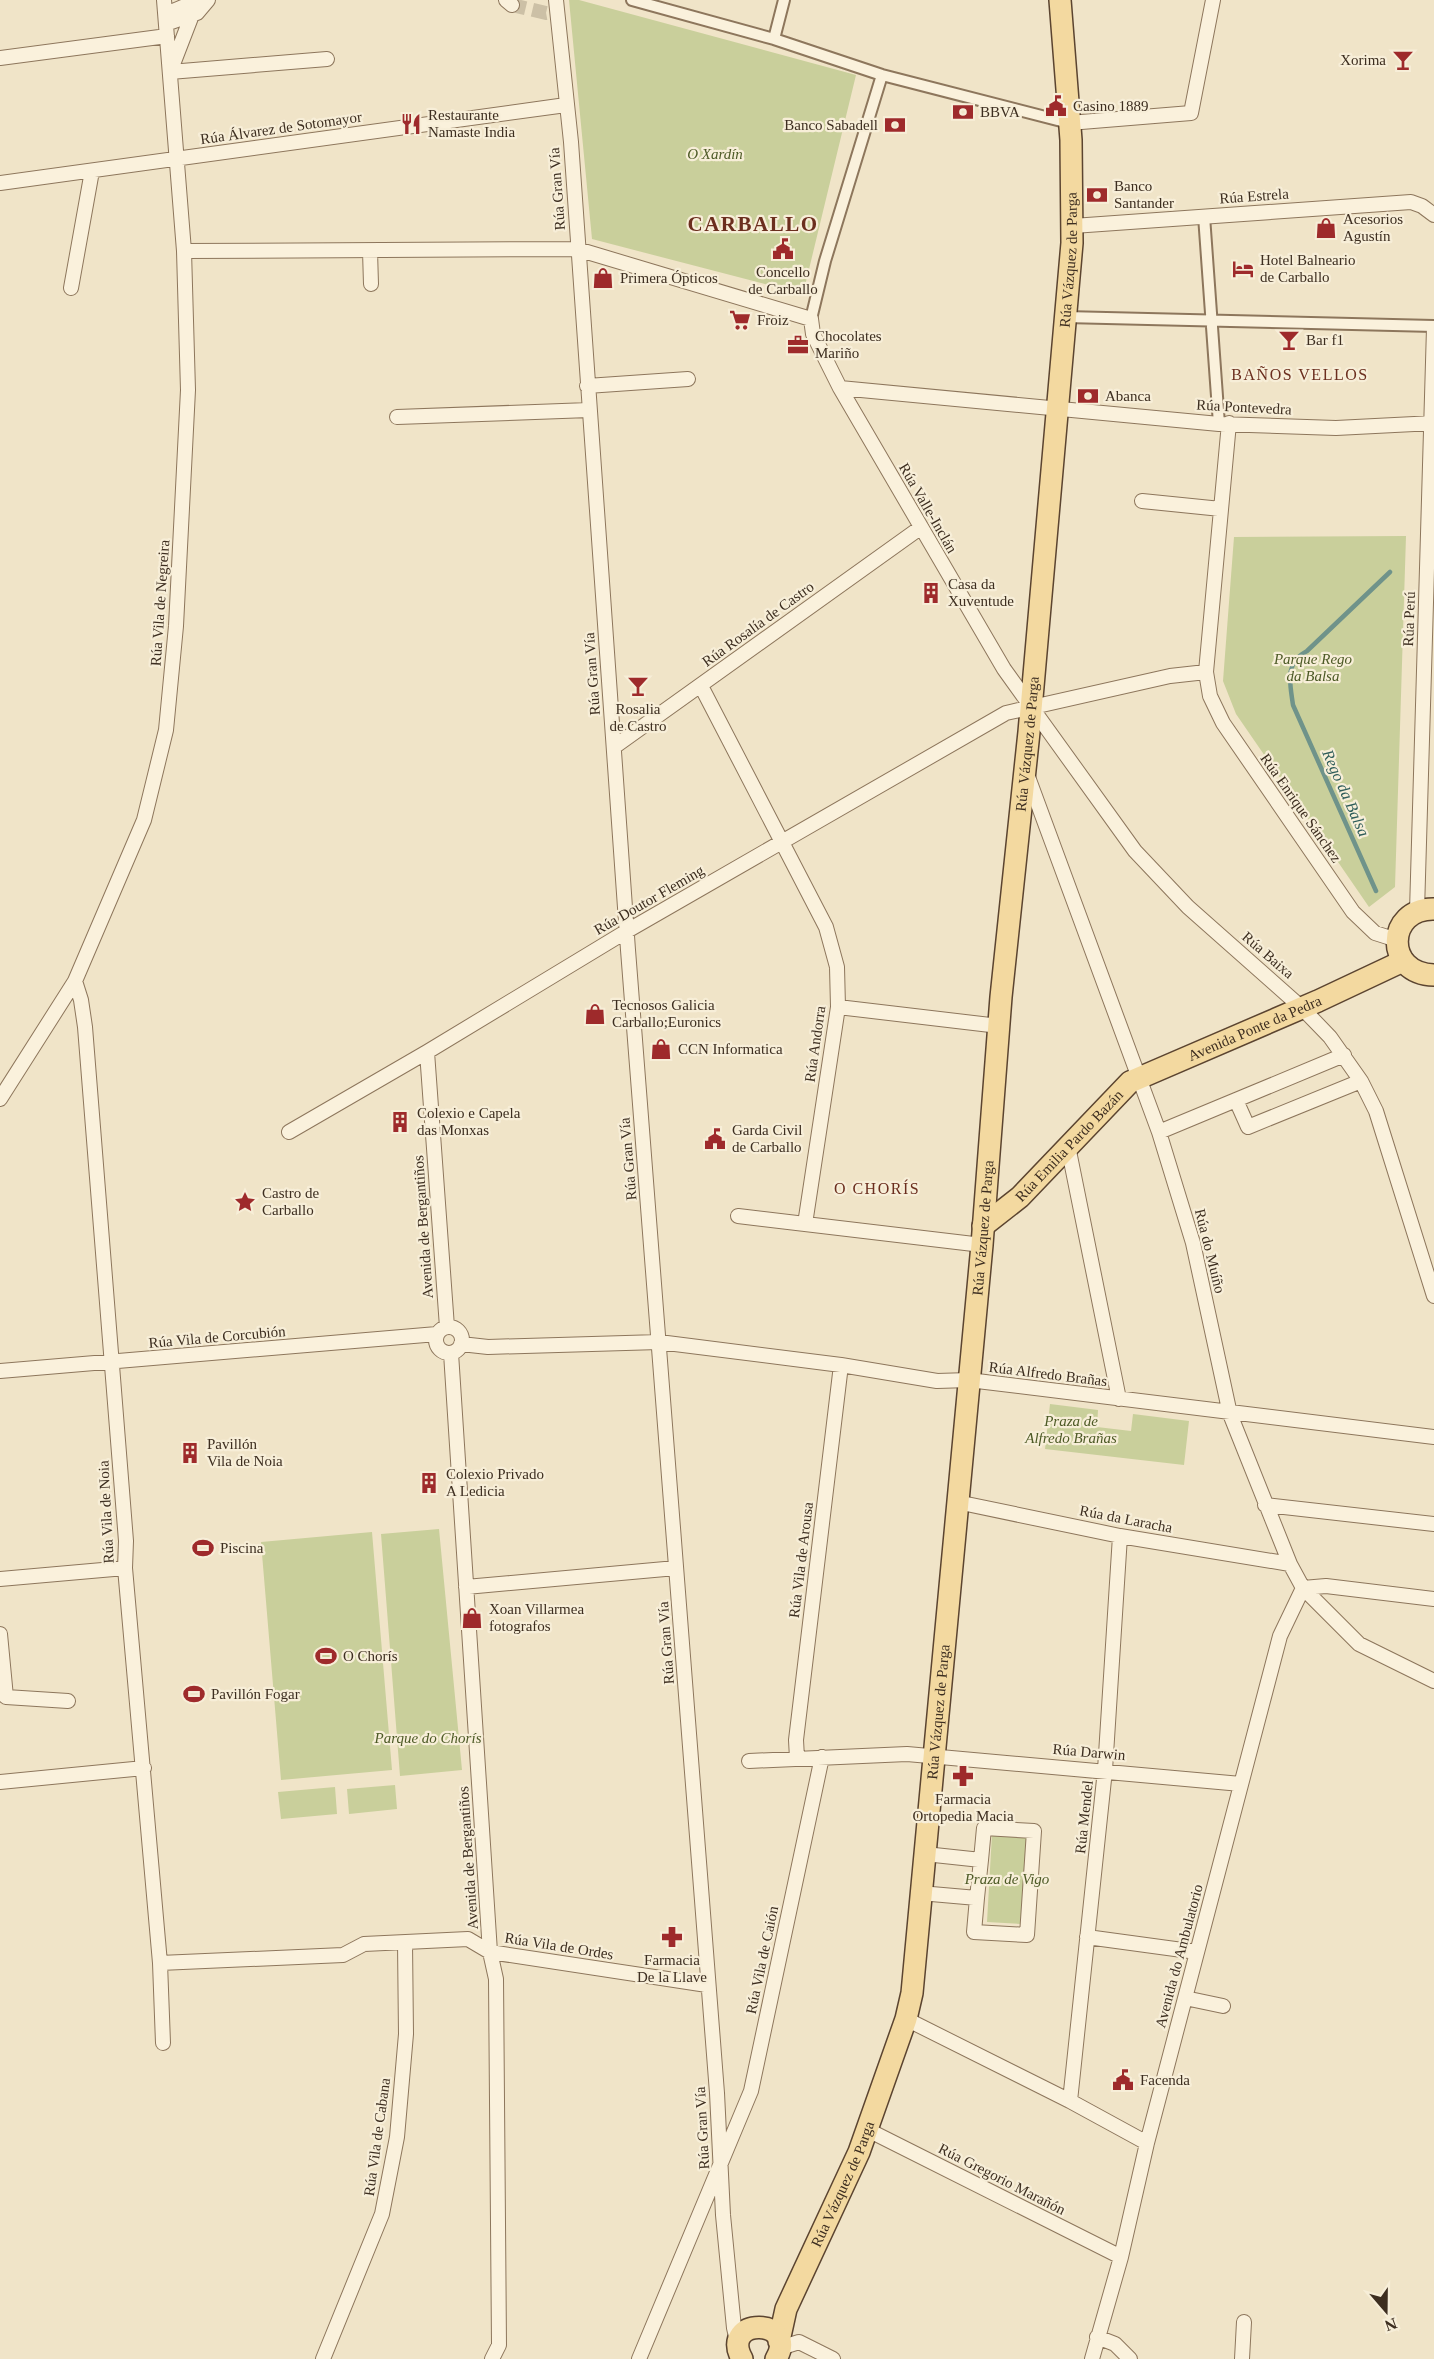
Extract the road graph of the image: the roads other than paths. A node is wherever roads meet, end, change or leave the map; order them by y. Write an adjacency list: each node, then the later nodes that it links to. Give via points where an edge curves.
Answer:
1 (199, 0): 10 (street)
2 (208, 0): 9 (street)
3 (556, 0): 18 (street, Rúa Gran Vía)
4 (632, 0): 8 (street)
5 (784, 0): 11 (street)
6 (1060, 0): 19 (main road, Rúa Vázquez de Parga)
7 (1213, 0): 19 (street, via 1191,113)
8 (668, 5): 11 (street)
9 (192, 15): 10 (street); 12 (street, Rúa Vila de Negreira)
10 (166, 18): 13 (street); 16 (street, Rúa Vila de Negreira)
11 (774, 39): 17 (street)
12 (177, 52): 15 (street); 16 (street, Rúa Vila de Negreira)
13 (0, 58)
14 (327, 59): 15 (street)
15 (190, 70): 16 (street)
16 (170, 72): 20 (street, Rúa Vila de Negreira)
17 (882, 75): 19 (street); 32 (street)
18 (566, 105): 20 (street, Rúa Álvarez de Sotomayor); 26 (street, Rúa Gran Vía)
19 (1069, 123): 25 (main road, Rúa Vázquez de Parga)
20 (178, 159): 21 (street, Rúa Álvarez de Sotomayor); 27 (street, Rúa Vila de Negreira)
21 (92, 171): 22 (street, Rúa Álvarez de Sotomayor); 30 (street)
22 (0, 183)
23 (1434, 215): 24 (street, Rúa Estrela, via 1411,202)
24 (1204, 216): 25 (street, Rúa Estrela); 33 (street)
25 (1073, 226): 31 (main road, Rúa Vázquez de Parga)
26 (578, 249): 28 (street); 32 (street); 36 (street, Rúa Gran Vía)
27 (184, 251): 28 (street); 56 (street, Rúa Vila de Negreira, via 186,457 166,730 144,820)
28 (370, 251): 29 (street)
29 (371, 284)
30 (71, 288)
31 (1065, 317): 33 (street); 38 (main road, Rúa Vázquez de Parga)
32 (811, 319): 37 (street, Rúa Valle-Inclán, via 813,334)
33 (1212, 321): 34 (street); 41 (street)
34 (1434, 327): 42 (street, Rúa Perú)
35 (688, 379): 36 (street)
36 (587, 386): 39 (street, Rúa Gran Vía)
37 (840, 388): 38 (street, Rúa Pontevedra); 45 (street, Rúa Valle-Inclán)
38 (1056, 408): 41 (street, Rúa Pontevedra); 48 (main road, Rúa Vázquez de Parga)
39 (588, 410): 40 (street); 49 (street, Rúa Gran Vía)
40 (398, 417)
41 (1224, 423): 42 (street, Rúa Pontevedra, via 1336,428); 44 (street, Rúa Enrique Sánchez)
42 (1432, 423): 52 (street, Rúa Perú)
43 (1142, 501): 44 (street)
44 (1221, 509): 46 (street, Rúa Enrique Sánchez)
45 (920, 528): 47 (street, Rúa Rosalía de Castro); 48 (street, Rúa Valle-Inclán, via 1004,669)
46 (1206, 672): 48 (street, Rúa Doutor Fleming); 54 (street, Rúa Enrique Sánchez, via 1210,696 1223,723 1353,912)
47 (701, 686): 49 (street, Rúa Rosalía de Castro); 51 (street, Rúa Andorra)
48 (1031, 706): 50 (main road, Rúa Vázquez de Parga); 51 (street, Rúa Doutor Fleming, via 1006,713); 58 (street, Rúa Baixa, via 1135,851 1188,906)
49 (615, 747): 53 (street, Rúa Gran Vía)
50 (1025, 769): 59 (main road, Rúa Vázquez de Parga); 62 (street, Rúa do Muíño)
51 (782, 842): 53 (street, Rúa Doutor Fleming); 57 (street, Rúa Andorra, via 826,927 837,967)
52 (1425, 910): 54 (main road, Avenida Ponte da Pedra, via 1403,923)
53 (627, 930): 60 (street, Rúa Doutor Fleming); 75 (street, Rúa Gran Vía)
54 (1399, 950): 55 (main road, via 1416,972); 58 (main road, Avenida Ponte da Pedra, via 1371,975)
55 (1434, 975)
56 (75, 981): 64 (street, Rúa Vila de Negreira); 77 (street, Rúa Vila de Noia, via 85,1027)
57 (838, 1007): 59 (street); 71 (street, Rúa Andorra)
58 (1302, 1008): 61 (street, Rúa Baixa); 62 (main road, Avenida Ponte da Pedra)
59 (999, 1026): 70 (main road, Rúa Vázquez de Parga)
60 (428, 1053): 66 (street, Rúa Doutor Fleming); 74 (street, Avenida de Bergantiños)
61 (1344, 1055): 63 (street, Rúa Baixa); 65 (street)
62 (1138, 1077): 67 (street, Rúa do Muíño); 68 (main road, Rúa Emilia Pardo Bazán, via 1122,1088)
63 (1361, 1081): 65 (street, via 1248,1127); 73 (street, Rúa Baixa, via 1376,1111)
64 (0, 1099)
65 (1236, 1100): 67 (street)
66 (289, 1132)
67 (1159, 1132): 82 (street, Rúa do Muíño, via 1193,1243)
68 (1068, 1146): 70 (main road, Rúa Emilia Pardo Bazán, via 1020,1197); 81 (street)
69 (738, 1216): 71 (street)
70 (987, 1221): 71 (street); 72 (main road, Rúa Vázquez de Parga); 72 (main road, via 990,1267)
71 (805, 1224)
72 (979, 1282): 80 (main road, Rúa Vázquez de Parga)
73 (1434, 1296)
74 (442, 1331): 76 (street, via 460,1333); 76 (street, via 437,1347 444,1353); 77 (street, Rúa Vila de Corcubión)
75 (659, 1342): 76 (street); 78 (street, Rúa Alfredo Brañas); 90 (street, Rúa Gran Vía)
76 (456, 1349): 92 (street, Avenida de Bergantiños)
77 (111, 1362): 79 (street, Rúa Vila de Corcubión); 89 (street, Rúa Vila de Noia)
78 (841, 1365): 80 (street, Rúa Alfredo Brañas, via 937,1381); 100 (street, Rúa Vila de Arousa)
79 (0, 1371)
80 (969, 1380): 81 (street, Rúa Alfredo Brañas); 84 (main road, Rúa Vázquez de Parga)
81 (1119, 1399): 82 (street, Rúa Alfredo Brañas)
82 (1230, 1414): 83 (street, Rúa Alfredo Brañas); 85 (street, Rúa do Muíño)
83 (1434, 1437)
84 (957, 1502): 87 (street, Rúa da Laracha); 98 (main road, Rúa Vázquez de Parga)
85 (1265, 1505): 86 (street); 88 (street, Rúa do Muíño)
86 (1434, 1524)
87 (1120, 1536): 88 (street, Rúa da Laracha); 103 (street, Rúa Mendel)
88 (1290, 1564): 93 (street, Rúa do Muíño)
89 (125, 1568): 91 (street); 102 (street, Rúa Vila de Noia)
90 (676, 1568): 92 (street); 115 (street, Rúa Gran Vía)
91 (0, 1579)
92 (466, 1587): 112 (street, Avenida de Bergantiños)
93 (1304, 1588): 94 (street, via 1326,1586); 96 (street, Rúa do Muíño, via 1359,1644); 105 (street, Avenida do Ambulatorio, via 1280,1636)
94 (1434, 1599)
95 (0, 1634): 97 (street, via 6,1697)
96 (1434, 1681)
97 (68, 1701)
98 (934, 1756): 99 (street, Rúa Darwin); 103 (street, Rúa Darwin); 106 (main road, Rúa Vázquez de Parga)
99 (822, 1757): 100 (street, Rúa Darwin); 123 (street, Rúa Vila de Caión, via 751,2091)
100 (797, 1758): 101 (street, Rúa Darwin)
101 (749, 1761)
102 (144, 1768): 104 (street); 114 (street, Rúa Vila de Noia)
103 (1105, 1770): 105 (street, Rúa Darwin); 110 (street, Rúa Mendel)
104 (0, 1782)
105 (1241, 1784): 113 (street, Avenida do Ambulatorio)
106 (925, 1854): 107 (street); 108 (main road, Rúa Vázquez de Parga)
107 (981, 1860): 109 (street); 109 (street, via 984,1828 1034,1831 1027,1935 974,1932)
108 (920, 1893): 109 (street); 118 (main road, Rúa Vázquez de Parga, via 912,1993)
109 (977, 1898)
110 (1087, 1937): 113 (street); 120 (street, Rúa Mendel)
111 (405, 1943): 112 (street, Rúa Vila de Ordes, via 468,1939); 114 (street, Rúa Vila de Ordes, via 364,1944 343,1955); 132 (street, Rúa Vila de Cabana, via 406,2034 397,2137 382,2214)
112 (490, 1952): 115 (street, Rúa Vila de Ordes); 133 (street, Avenida de Bergantiños, via 496,1979 499,2150 499,2345)
113 (1197, 1952): 116 (street, Avenida do Ambulatorio)
114 (160, 1963): 119 (street, Rúa Vila de Noia)
115 (707, 1985): 123 (street, Rúa Gran Vía)
116 (1185, 1998): 117 (street); 122 (street, Avenida do Ambulatorio)
117 (1223, 2006)
118 (906, 2019): 120 (street); 121 (main road, Rúa Vázquez de Parga)
119 (163, 2043)
120 (1070, 2101): 122 (street)
121 (868, 2130): 124 (street, Rúa Gregorio Marañón); 125 (main road, Rúa Vázquez de Parga)
122 (1147, 2143): 124 (street, Avenida do Ambulatorio)
123 (720, 2166): 126 (street, Rúa Gran Vía); 134 (street, Rúa Vila de Caión)
124 (1121, 2257): 129 (street, Avenida do Ambulatorio)
125 (786, 2309): 128 (main road); 130 (main road, Rúa Vázquez de Parga)
126 (732, 2315): 128 (street); 131 (street, Rúa Gran Vía)
127 (1244, 2322): 138 (street)
128 (756, 2327): 130 (main road, via 771,2330); 131 (main road, via 742,2334)
129 (1097, 2337): 136 (street, Avenida do Ambulatorio); 137 (street, via 1115,2344)
130 (778, 2350): 135 (street, via 799,2342)
131 (740, 2355)
132 (323, 2359)
133 (492, 2359)
134 (639, 2359)
135 (833, 2359)
136 (1092, 2359)
137 (1130, 2359)
138 (1242, 2359)

